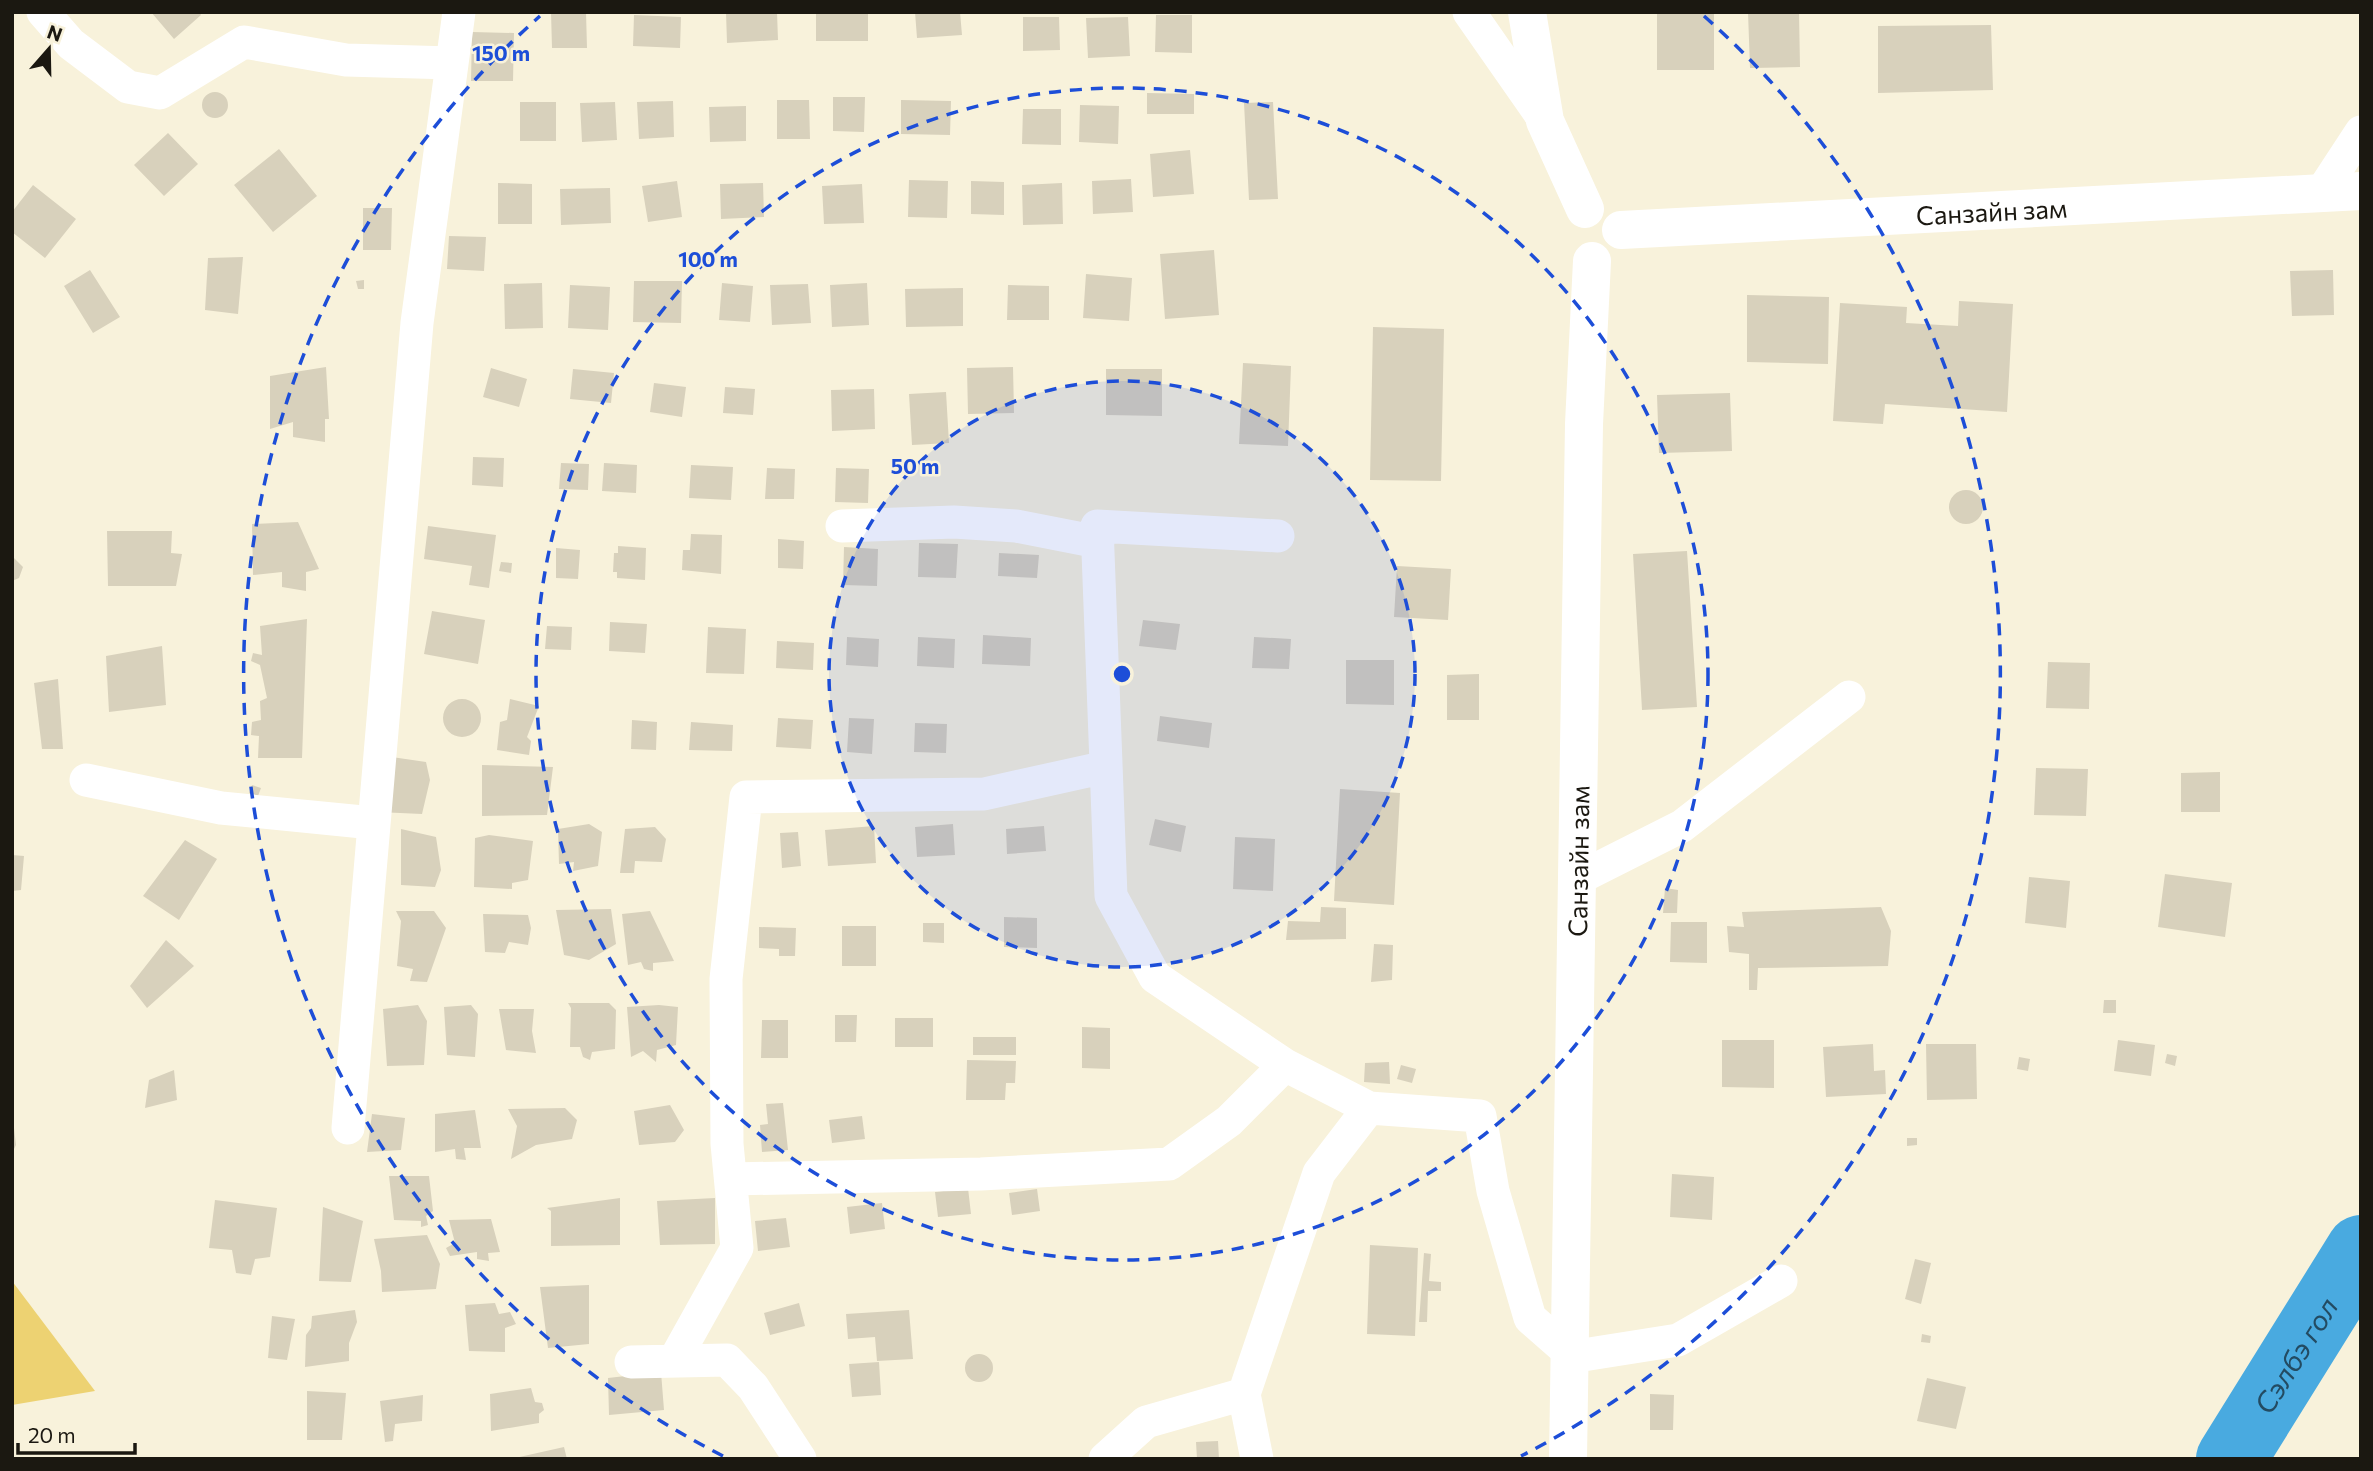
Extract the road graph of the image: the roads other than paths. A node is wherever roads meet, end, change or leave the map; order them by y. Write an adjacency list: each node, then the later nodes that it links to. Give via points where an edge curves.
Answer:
1 (43, 12): 5 (street, via 71,44 128,87 160,93 244,42 346,60)
2 (458, 12): 5 (street)
3 (1469, 12): 6 (street)
4 (1527, 12): 6 (main road)
5 (452, 63): 19 (street, via 417,323)
6 (1545, 121): 10 (main road)
7 (2361, 132): 9 (street)
8 (2361, 191): 9 (main road, Санзайн зам)
9 (2321, 193): 11 (main road, Санзайн зам)
10 (1585, 209): 11 (main road, via 1608,211); 12 (main road, via 1574,215 1567,238 1580,258)
11 (1621, 230): 12 (main road, via 1614,253)
12 (1592, 261): 20 (main road, Санзайн зам, via 1584,424)
13 (842, 526): 15 (street, via 954,522 1016,526)
14 (1278, 536): 15 (street, via 1097,526)
15 (1098, 542): 17 (street)
16 (1849, 697): 20 (street, via 1682,825)
17 (1106, 767): 21 (street, via 1111,896 1155,976); 24 (street, via 984,794 746,797 726,979 727,1144)
18 (86, 780): 19 (street, via 221,808)
19 (373, 823): 23 (street)
20 (1577, 879): 26 (main road, Санзайн зам)
21 (1285, 1065): 22 (street); 24 (street, via 1229,1121 1170,1164 981,1174)
22 (1369, 1108): 26 (street, via 1480,1116 1493,1191 1530,1318); 29 (street, via 1319,1173)
23 (348, 1128)
24 (732, 1179): 27 (street, via 737,1248)
25 (1781, 1281): 26 (street, via 1678,1340 1583,1355)
26 (1570, 1353): 33 (main road, Санзайн зам)
27 (674, 1361): 28 (street); 30 (street, via 727,1360 753,1387)
28 (631, 1362)
29 (1244, 1394): 31 (street, via 1146,1422); 32 (street)
30 (800, 1459)
31 (1105, 1459)
32 (1257, 1459)
33 (1568, 1459)

